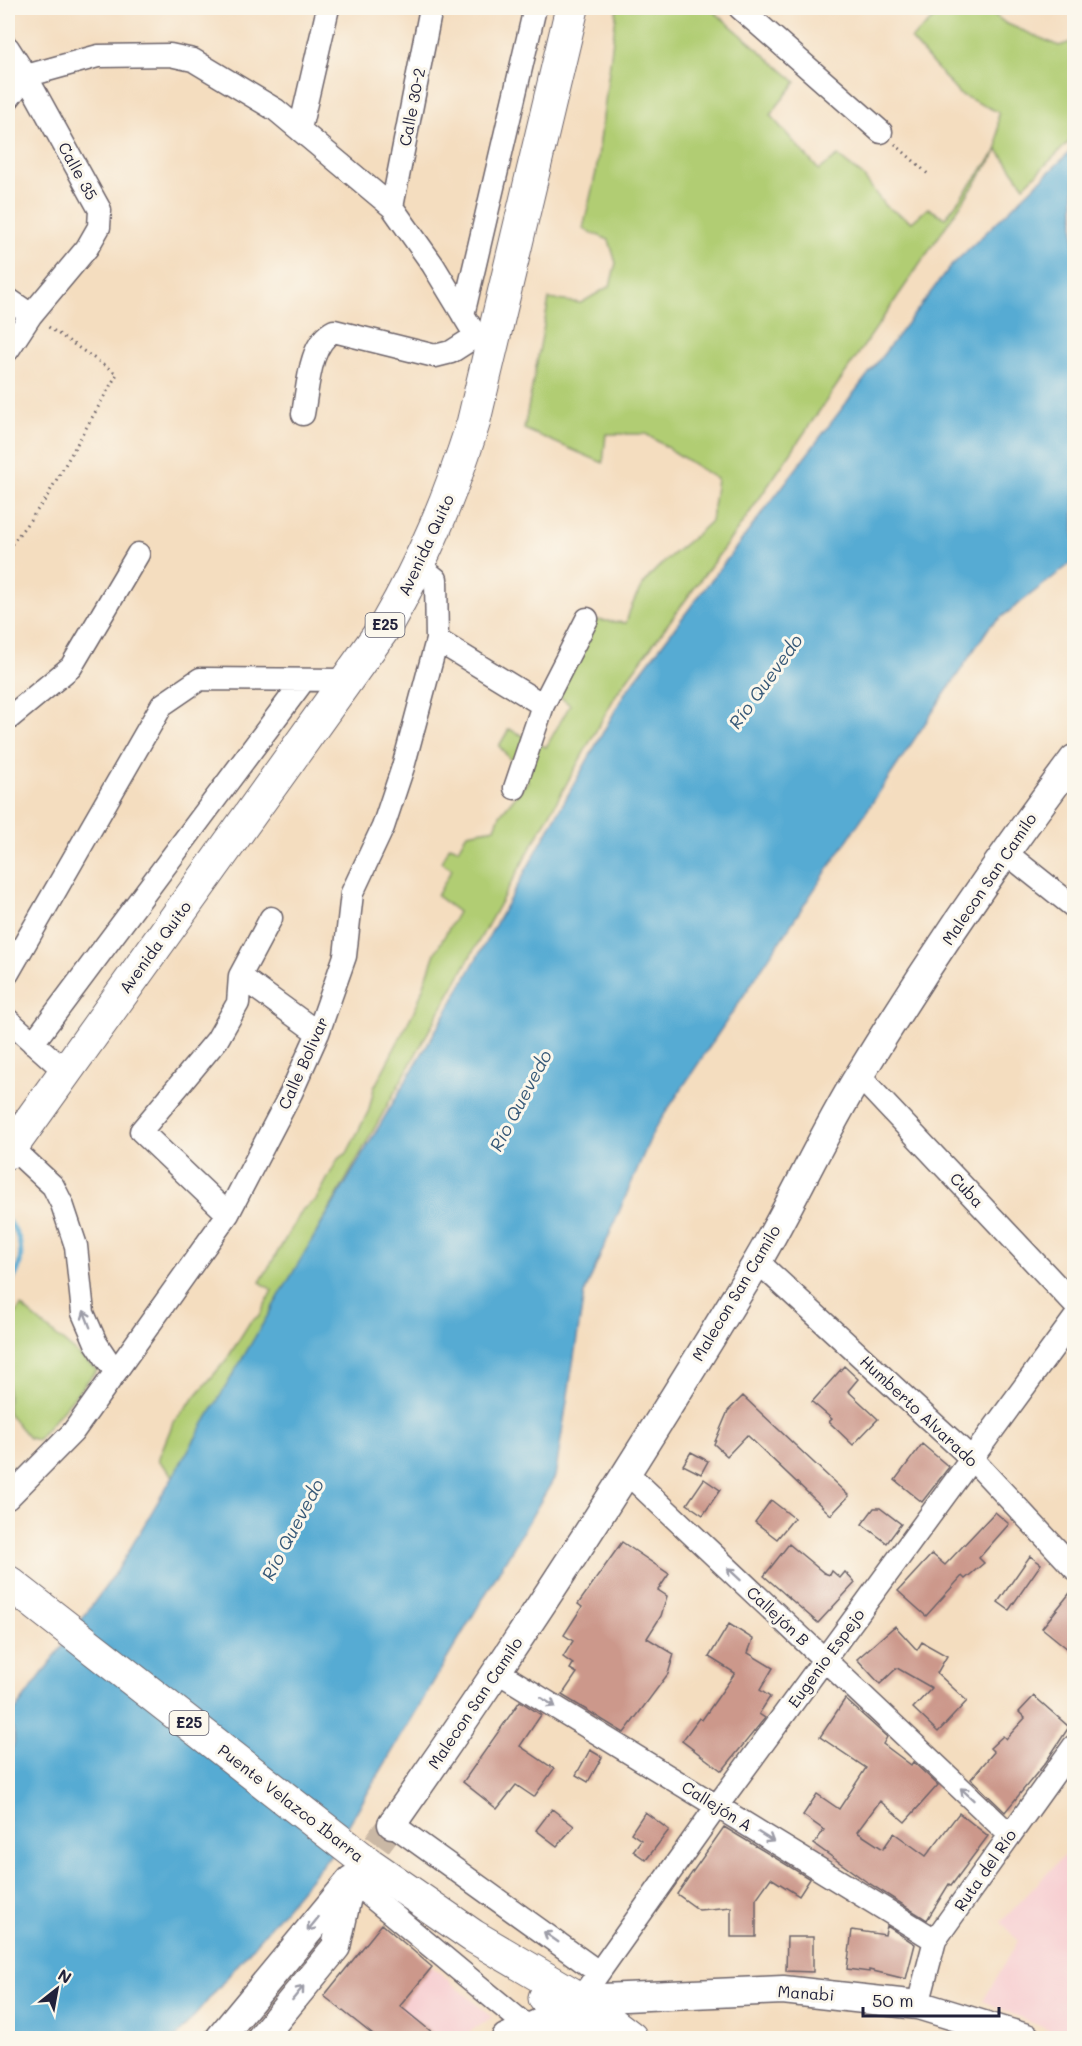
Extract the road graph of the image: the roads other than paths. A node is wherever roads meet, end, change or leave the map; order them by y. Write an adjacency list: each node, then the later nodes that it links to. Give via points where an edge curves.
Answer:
1 (328, 8): 9 (street)
2 (431, 8): 11 (street, Calle 30-2)
3 (535, 8): 14 (street)
4 (572, 8): 15 (highway, Avenida Quito / E25)
5 (740, 8): 10 (street)
6 (8, 48): 7 (street, Calle 35)
7 (26, 76): 8 (street); 9 (street, via 98,56 170,55 193,60); 13 (street, Calle 35, via 100,210 99,227 87,248)
8 (8, 99)
9 (300, 129): 11 (street)
10 (881, 132)
11 (392, 207): 14 (street)
12 (8, 299): 13 (street)
13 (31, 315): 16 (street, Calle 35)
14 (463, 315): 15 (street)
15 (485, 338): 17 (street, via 435,356 334,331 325,335 317,349); 19 (highway, Avenida Quito / E25, via 473,424 455,481)
16 (8, 350)
17 (303, 414)
18 (138, 554): 25 (street, via 70,667)
19 (420, 566): 21 (street, Calle Bolivar, via 436,579); 23 (highway, Avenida Quito / E25, via 386,625)
20 (587, 619): 24 (street)
21 (438, 640): 24 (street); 34 (street, Calle Bolivar, via 383,827 352,893 345,956)
22 (304, 680): 23 (street); 31 (street, via 200,679 162,705); 35 (street)
23 (346, 680): 36 (highway, Avenida Quito / E25)
24 (543, 705): 27 (street)
25 (8, 719)
26 (1074, 759): 28 (main road, Malecon San Camilo)
27 (515, 788)
28 (1005, 852): 29 (street); 37 (main road, Malecon San Camilo)
29 (1074, 907)
30 (271, 918): 32 (street)
31 (8, 974)
32 (240, 976): 34 (street); 39 (street, via 238,1003 217,1040 141,1131)
33 (8, 1020): 35 (street)
34 (318, 1032): 39 (street, Calle Bolivar, via 291,1094)
35 (33, 1043): 36 (street)
36 (66, 1072): 38 (highway, Avenida Quito / E25)
37 (859, 1076): 40 (main road, Malecon San Camilo); 41 (street, Cuba)
38 (9, 1150): 43 (street, one-way to 38, via 83,1313 76,1246 62,1204 53,1186)
39 (228, 1214): 43 (street, Calle Bolivar)
40 (757, 1261): 44 (street, Humberto Alvarado); 45 (main road, Malecon San Camilo)
41 (1074, 1304)
42 (1074, 1319): 44 (street, Eugenio Espejo)
43 (114, 1370): 46 (street, Calle Bolivar, via 73,1432)
44 (971, 1458): 47 (street, Humberto Alvarado); 49 (street, Eugenio Espejo)
45 (626, 1472): 49 (street, Callejón B, one-way to 45); 50 (main road, Malecon San Camilo)
46 (8, 1498)
47 (1074, 1568)
48 (19, 1590): 55 (highway, Puente Velazco Ibarra / E25)
49 (824, 1660): 52 (street, Eugenio Espejo); 54 (street, Callejón B, one-way to 49)
50 (498, 1672): 52 (street, Callejón A, one-way to 52); 53 (main road, Malecon San Camilo)
51 (1074, 1746): 54 (street, Ruta del Río)
52 (717, 1806): 56 (street, Callejón A, one-way to 56); 57 (street, Eugenio Espejo)
53 (392, 1824): 57 (street, one-way to 53)
54 (1010, 1834): 56 (street, Ruta del Río)
55 (350, 1864): 58 (highway, Puente Velazco Ibarra / E25, via 412,1895); 60 (street); 61 (main road, one-way to 61); 62 (main road, one-way to 55, via 336,1947)
56 (935, 1940): 59 (street, Ruta del Río)
57 (598, 1972): 58 (street, Eugenio Espejo)
58 (571, 2006): 59 (main road, Manabi, via 783,1990); 60 (main road); 63 (highway, E25); 64 (highway, E25)
59 (918, 2006): 65 (main road, Manabi)
60 (518, 2033)
61 (220, 2038)
62 (261, 2038)
63 (593, 2038)
64 (631, 2038)
65 (1026, 2038)

